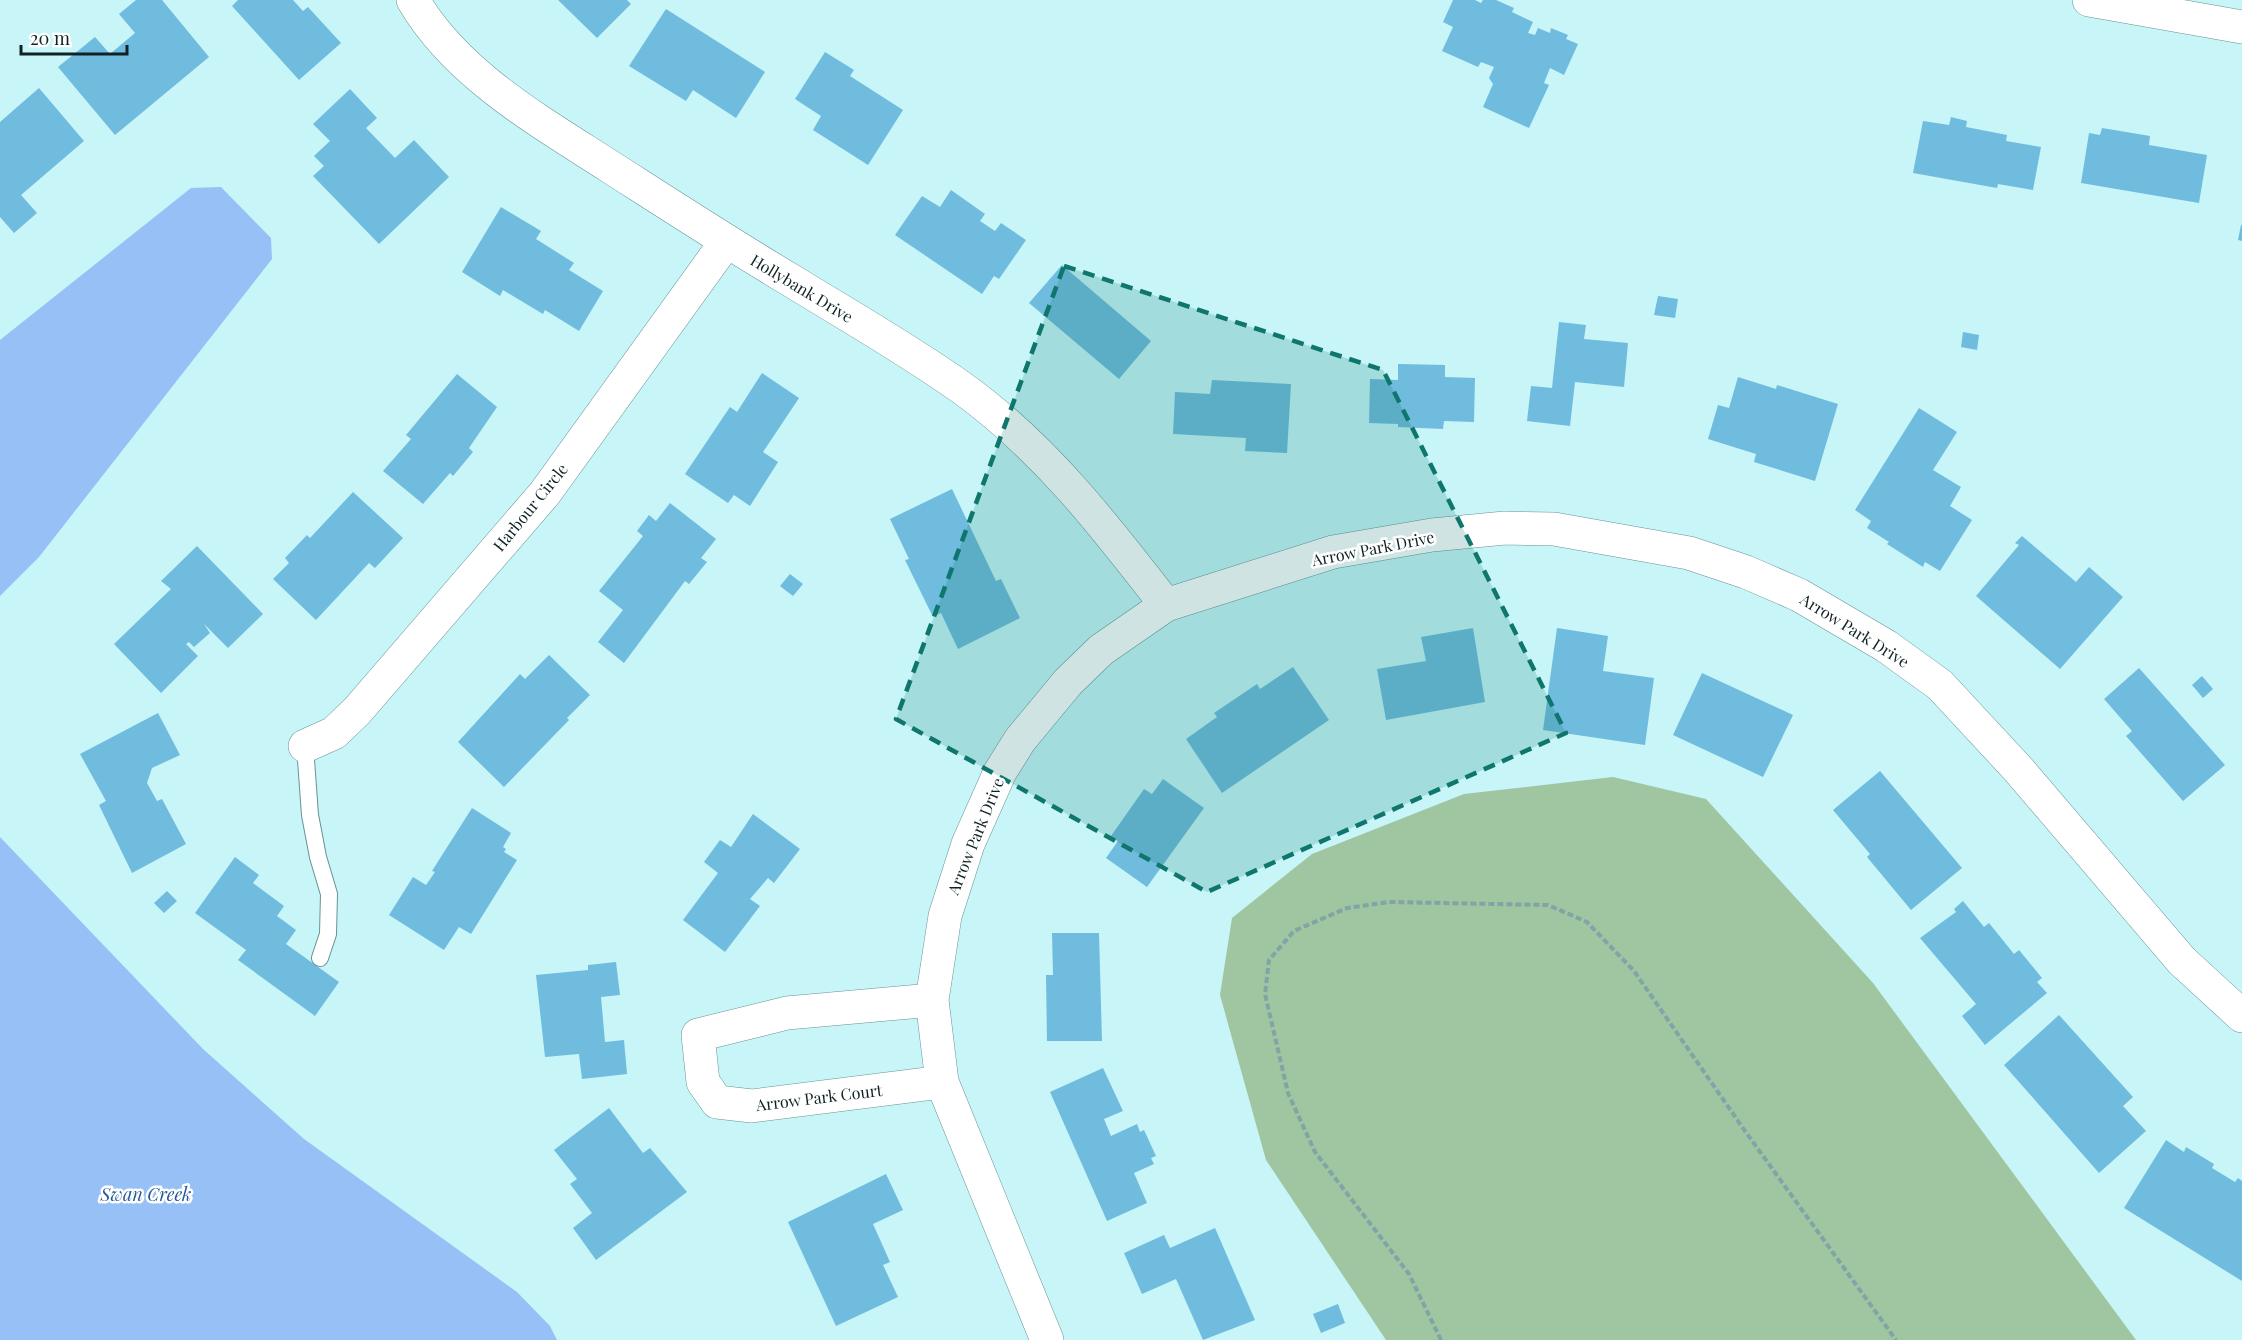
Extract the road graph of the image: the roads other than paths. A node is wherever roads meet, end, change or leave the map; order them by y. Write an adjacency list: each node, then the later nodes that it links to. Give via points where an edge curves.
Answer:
1 (412, 0): 4 (street, Hollybank Drive, via 448,47 519,106)
2 (2089, 0): 3 (street)
3 (2242, 27)
4 (726, 242): 5 (street, Hollybank Drive, via 963,389 1055,470); 6 (street, Harbour Circle, via 545,493 357,711 334,733)
5 (1166, 605): 8 (street, Arrow Park Drive, via 1101,650 1068,682 1020,740 1000,772 955,882 945,916); 9 (street, Arrow Park Drive, via 1333,552 1432,535 1505,528 1554,529 1689,553 1746,572 1840,618 1940,685 2018,769 2182,961)
6 (305, 746): 7 (lane, via 310,815 329,894 328,934)
7 (320, 958)
8 (932, 1000): 10 (street, Arrow Park Drive); 10 (street, Arrow Park Court, via 788,1013 698,1035 702,1082 717,1102 752,1106)
9 (2242, 1016)
10 (942, 1082): 11 (street, Arrow Park Drive)
11 (1047, 1340)

